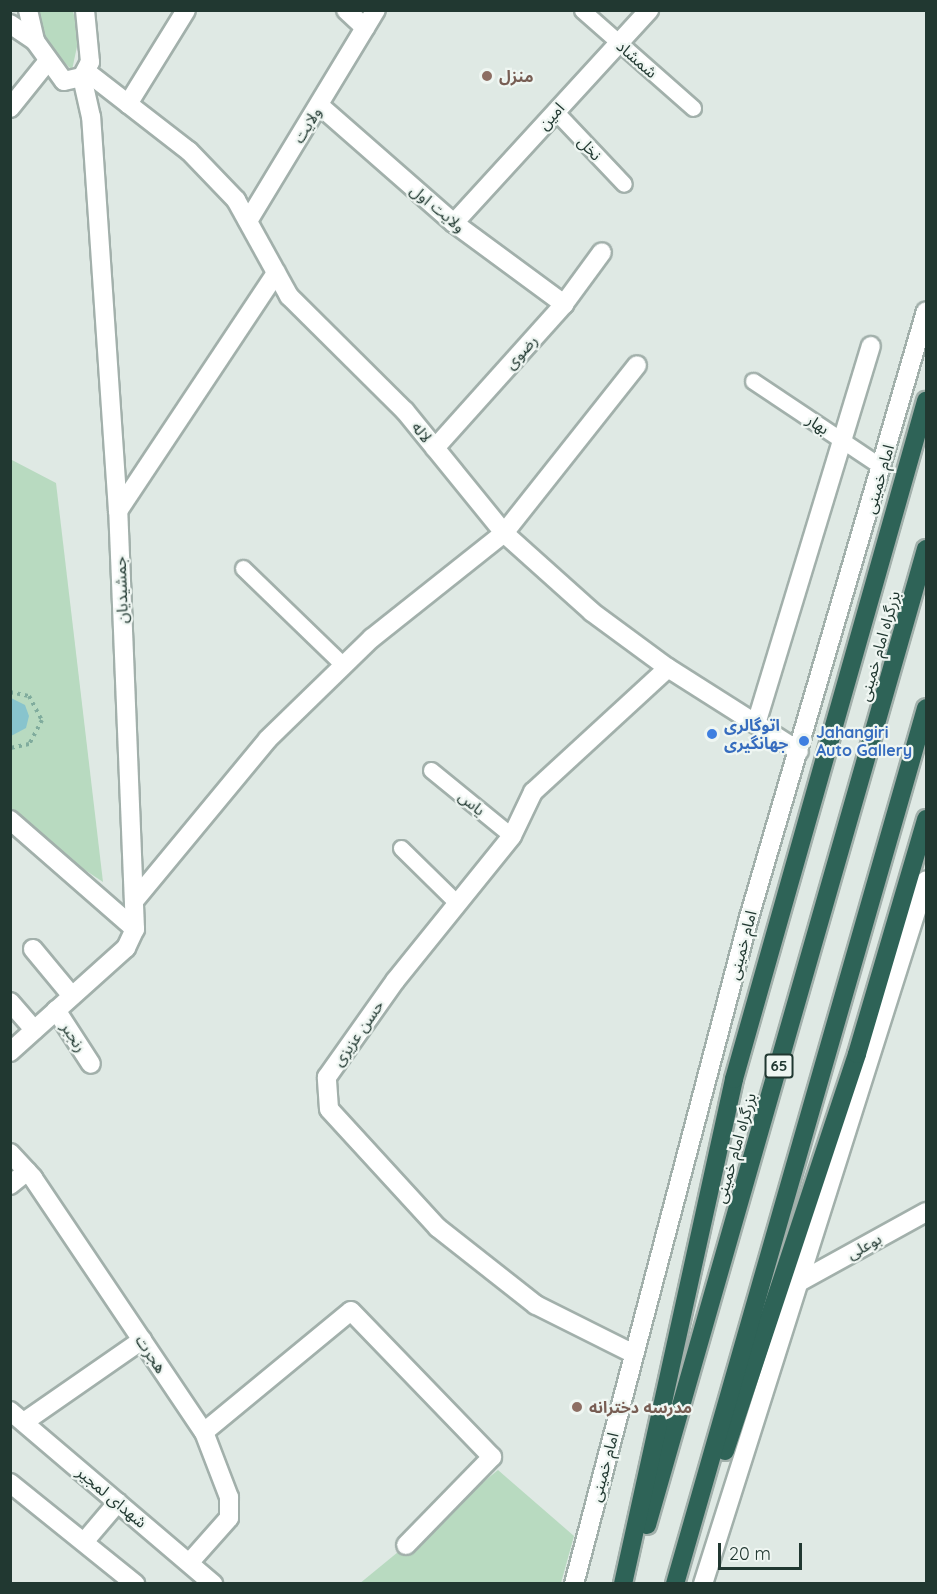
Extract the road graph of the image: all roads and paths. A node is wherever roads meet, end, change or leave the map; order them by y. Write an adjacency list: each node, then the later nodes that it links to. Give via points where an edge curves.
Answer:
1 (28, 10): 10 (street)
2 (85, 10): 13 (street, جمشیدیان, via 92,51)
3 (186, 10): 14 (street)
4 (346, 10): 9 (street)
5 (376, 10): 9 (street, ولایت)
6 (582, 10): 11 (lane, شمشاد)
7 (649, 10): 11 (street, امین)
8 (10, 24): 10 (street)
9 (365, 28): 15 (street, ولایت)
10 (35, 41): 12 (street)
11 (619, 43): 17 (lane, شمشاد); 18 (street, امین)
12 (47, 62): 13 (street, via 64,81); 16 (street)
13 (84, 74): 14 (street, لاله); 33 (street, جمشیدیان, via 91,117)
14 (128, 104): 20 (street, لاله, via 189,151 236,200)
15 (319, 105): 20 (street, ولایت); 21 (street, ولایت اول)
16 (10, 108)
17 (693, 108)
18 (555, 111): 19 (lane, نخل); 21 (street, امین)
19 (624, 184)
20 (248, 221): 23 (street, لاله)
21 (454, 223): 24 (street, ولایت اول)
22 (602, 252): 24 (street, رضوی)
23 (276, 273): 31 (street, لاله, via 289,296); 33 (street)
24 (564, 304): 31 (street, رضوی)
25 (927, 311): 32 (street, امام خمینی)
26 (871, 346): 30 (street)
27 (637, 365): 34 (street)
28 (753, 381): 30 (lane, بهار)
29 (927, 401): 77 (highway, via 734,1079)
30 (844, 442): 32 (lane, بهار); 41 (street)
31 (435, 447): 34 (street, لاله)
32 (882, 467): 43 (street, امام خمینی)
33 (118, 511): 50 (street, جمشیدیان)
34 (504, 533): 37 (street); 38 (street, لاله, via 592,612)
35 (927, 549): 78 (highway, بزرگراه امام خمینی / 65)
36 (243, 568): 37 (lane)
37 (344, 665): 50 (street, via 268,739)
38 (668, 668): 41 (street, لاله); 47 (street, حسن عزیزی, via 533,792)
39 (10, 692): 42 (path, via 29,696 42,720 29,744)
40 (927, 708): 79 (highway)
41 (756, 724): 43 (street, لاله)
42 (10, 748)
43 (799, 751): 66 (street, امام خمینی)
44 (431, 770): 47 (lane, یاس)
45 (927, 819): 80 (highway, via 857,1054)
46 (10, 820): 52 (street)
47 (512, 836): 51 (street, حسن عزیزی)
48 (401, 848): 51 (lane)
49 (927, 880): 64 (street)
50 (134, 901): 52 (street, جمشیدیان)
51 (458, 903): 66 (street, حسن عزیزی, via 327,1077 329,1109 438,1228 536,1305)
52 (135, 929): 54 (street, via 126,948)
53 (33, 949): 54 (street)
54 (72, 996): 56 (street)
55 (10, 1002): 57 (street)
56 (56, 1010): 57 (street); 59 (street, رنجبر)
57 (34, 1030): 58 (street)
58 (10, 1052)
59 (92, 1064)
60 (10, 1153): 61 (street, هجرت)
61 (27, 1171): 62 (street); 65 (street, هجرت)
62 (10, 1185)
63 (927, 1212): 64 (street, بوعلی)
64 (801, 1281): 81 (street)
65 (142, 1340): 67 (street); 68 (street, هجرت)
66 (634, 1354): 76 (street, امام خمینی)
67 (17, 1416): 70 (street, شهدای لمجیر)
68 (204, 1432): 72 (street, via 351,1311 492,1457); 73 (street, هجرت, via 229,1497 229,1518)
69 (10, 1483): 71 (street)
70 (118, 1502): 71 (street); 73 (street, شهدای لمجیر)
71 (84, 1542): 74 (street)
72 (406, 1545)
73 (189, 1563): 75 (street, شهدای لمجیر)
74 (135, 1584)
75 (213, 1584)
76 (574, 1584)
77 (623, 1584)
78 (631, 1584)
79 (675, 1584)
80 (680, 1584)
81 (703, 1584)

